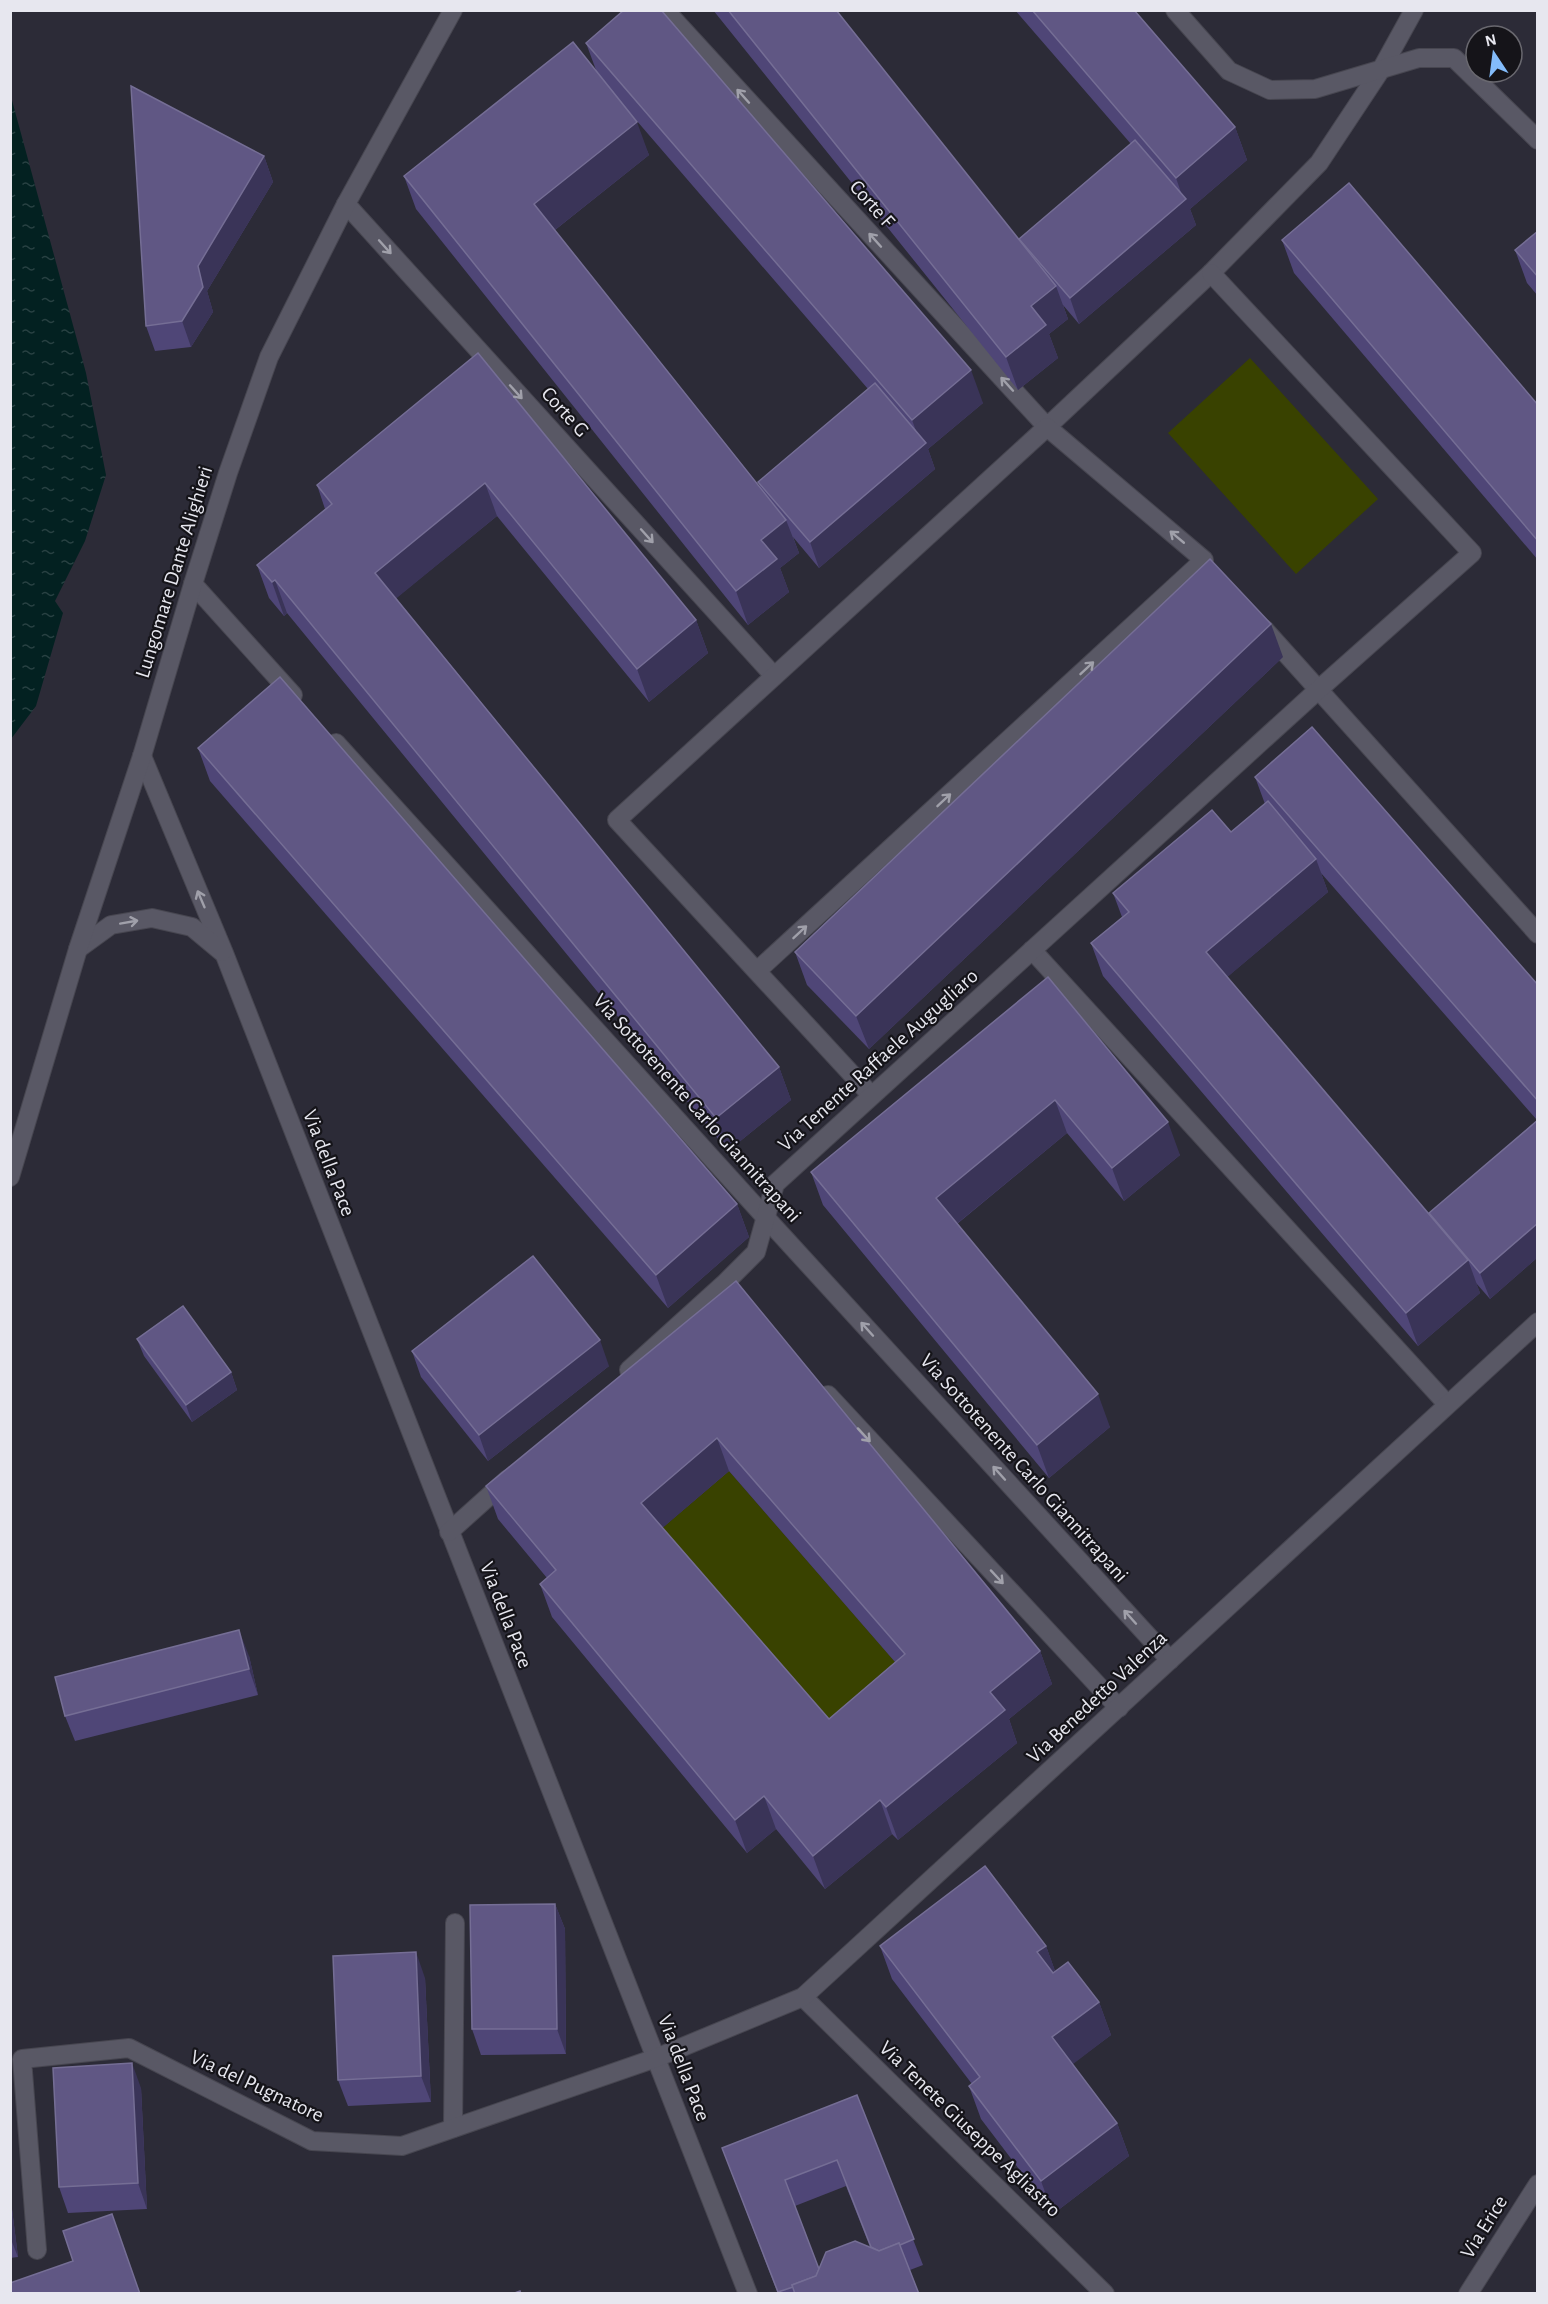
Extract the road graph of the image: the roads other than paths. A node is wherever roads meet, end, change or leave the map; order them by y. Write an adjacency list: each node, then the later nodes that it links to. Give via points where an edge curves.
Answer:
1 (453, 10): 7 (street, Lungomare Dante Alighieri)
2 (665, 10): 9 (street, Corte F, one-way to 2)
3 (1175, 10): 5 (street, via 1229,70 1270,90 1315,89)
4 (1414, 10): 5 (street)
5 (1382, 68): 6 (street, via 1419,58 1454,58); 8 (street, via 1319,163)
6 (1538, 140)
7 (346, 204): 12 (street, Lungomare Dante Alighieri, via 269,357); 14 (street, Corte G, one-way to 14)
8 (1211, 273): 9 (street); 15 (street, Via Tenente Raffaele Augugliaro, via 1472,553)
9 (1047, 427): 10 (street, Corte F, one-way to 9); 14 (street)
10 (1204, 560): 11 (street, Corte F); 23 (street, one-way to 10)
11 (1217, 575)
12 (193, 585): 16 (street); 18 (street, Lungomare Dante Alighieri)
13 (1255, 618): 15 (street)
14 (774, 676): 23 (street, via 617,819)
15 (1318, 690): 19 (street); 21 (street, Via Tenente Raffaele Augugliaro)
16 (304, 708)
17 (328, 734): 26 (street, Via Sottotenente Carlo Giannitrapani)
18 (142, 756): 20 (street, Lungomare Dante Alighieri); 22 (street, Via della Pace, one-way to 18)
19 (1538, 934)
20 (78, 949): 22 (street, one-way to 22, via 111,925 152,918 192,927); 25 (street, Lungomare Dante Alighieri)
21 (1032, 950): 24 (street, Via Tenente Raffaele Augugliaro); 30 (street)
22 (224, 953): 32 (street, Via della Pace)
23 (757, 971): 24 (street)
24 (871, 1095): 26 (street, Via Tenente Raffaele Augugliaro, via 775,1184)
25 (10, 1177)
26 (766, 1218): 29 (street, Via Tenente Raffaele Augugliaro, via 756,1252 728,1288); 33 (street, Via Sottotenente Carlo Giannitrapani, one-way to 26)
27 (1538, 1322): 30 (street, Via Benedetto Valenza)
28 (813, 1379): 34 (street, one-way to 34)
29 (618, 1380)
30 (1447, 1404): 33 (street, Via Benedetto Valenza)
31 (520, 1468): 32 (street)
32 (449, 1532): 37 (street, Via della Pace)
33 (1170, 1660): 34 (street, Via Benedetto Valenza)
34 (1119, 1708): 36 (street, Via Benedetto Valenza)
35 (455, 1923): 38 (street)
36 (803, 1997): 37 (street, Via Benedetto Valenza); 42 (street, Via Tenete Giuseppe Agliastro)
37 (656, 2058): 38 (street, Via del Pugnatore); 41 (street, Via della Pace)
38 (453, 2128): 40 (street, Via del Pugnatore, via 402,2145 312,2141 129,2048 22,2059)
39 (1538, 2184): 43 (street, Via Erice)
40 (37, 2250)
41 (748, 2294)
42 (1105, 2294)
43 (1468, 2294)

